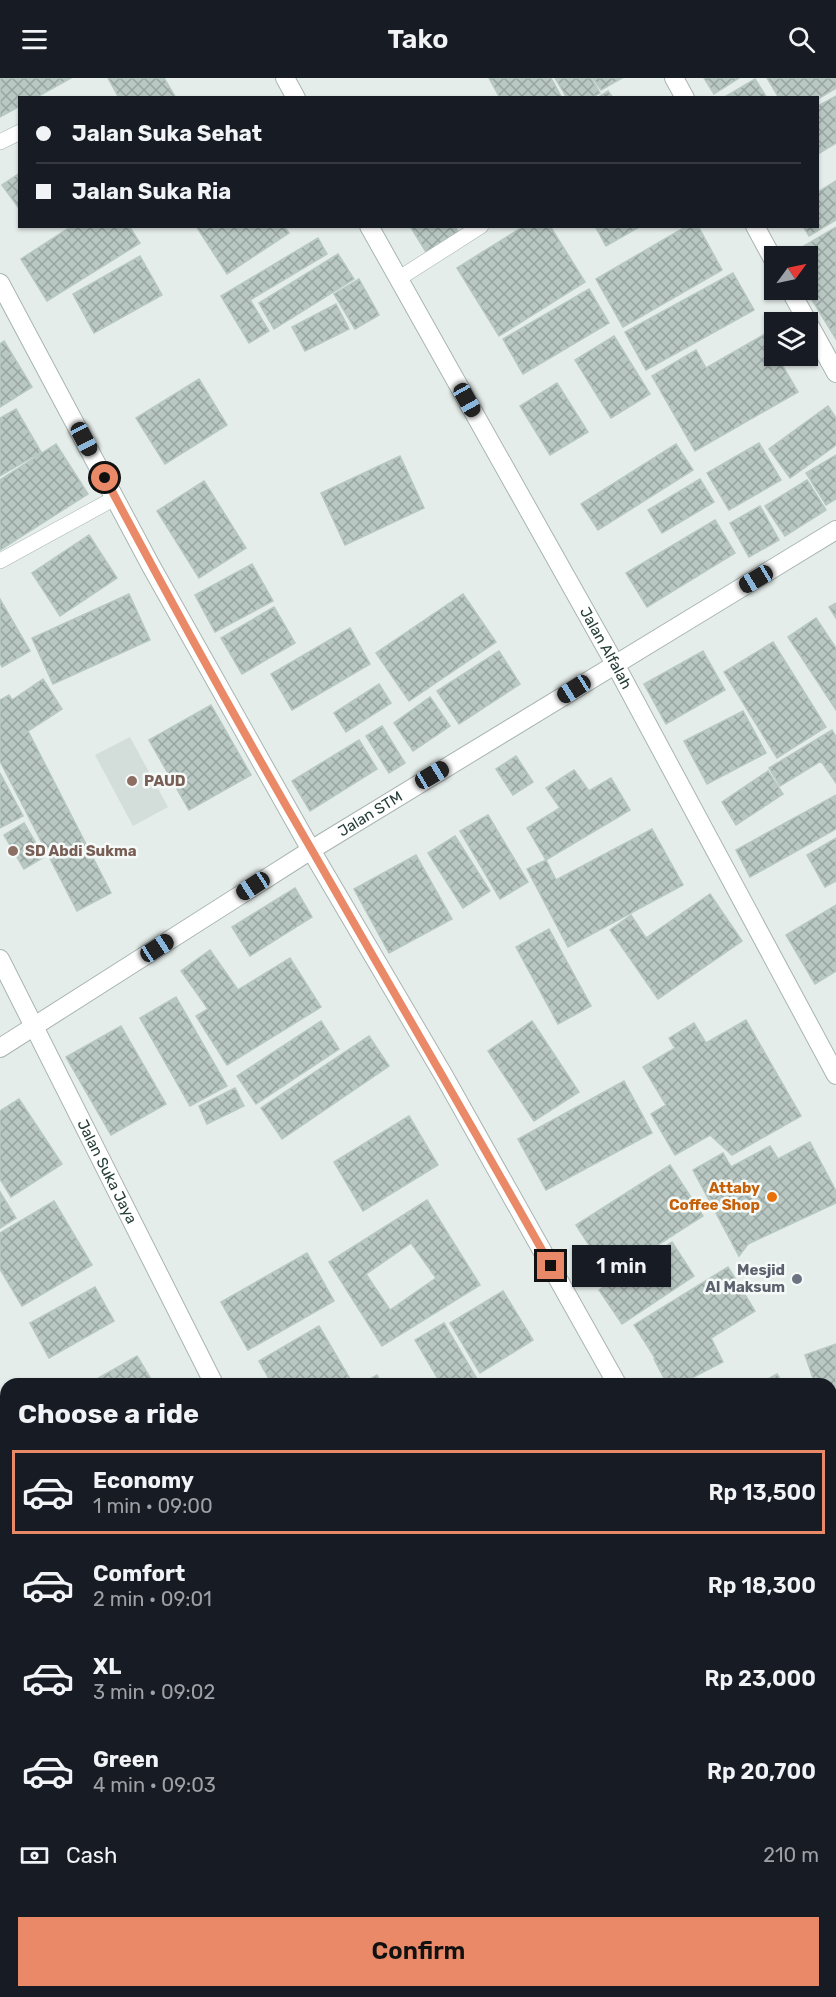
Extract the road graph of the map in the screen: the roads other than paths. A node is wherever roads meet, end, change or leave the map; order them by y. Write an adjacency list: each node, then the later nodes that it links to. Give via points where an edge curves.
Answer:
1 (285, 78): 3 (street)
2 (674, 78): 4 (street)
3 (295, 96)
4 (684, 96)
5 (18, 133): 6 (lane)
6 (0, 142)
7 (370, 228): 11 (street, Jalan Alfalah)
8 (478, 228): 11 (lane)
9 (756, 228): 10 (street)
10 (766, 246)
11 (398, 279): 18 (street, Jalan Alfalah)
12 (0, 283): 15 (street)
13 (795, 300): 14 (street)
14 (836, 374)
15 (115, 498): 17 (lane); 19 (street)
16 (836, 530): 18 (street, Jalan STM)
17 (0, 561)
18 (615, 664): 19 (street, Jalan STM); 23 (street, Jalan Alfalah)
19 (311, 849): 21 (street, Jalan STM); 25 (street, via 444,1076)
20 (0, 958): 21 (street, Jalan Suka Jaya)
21 (35, 1026): 22 (street, Jalan STM); 24 (street, Jalan Suka Jaya)
22 (0, 1048)
23 (836, 1075)
24 (211, 1378)
25 (613, 1378)

